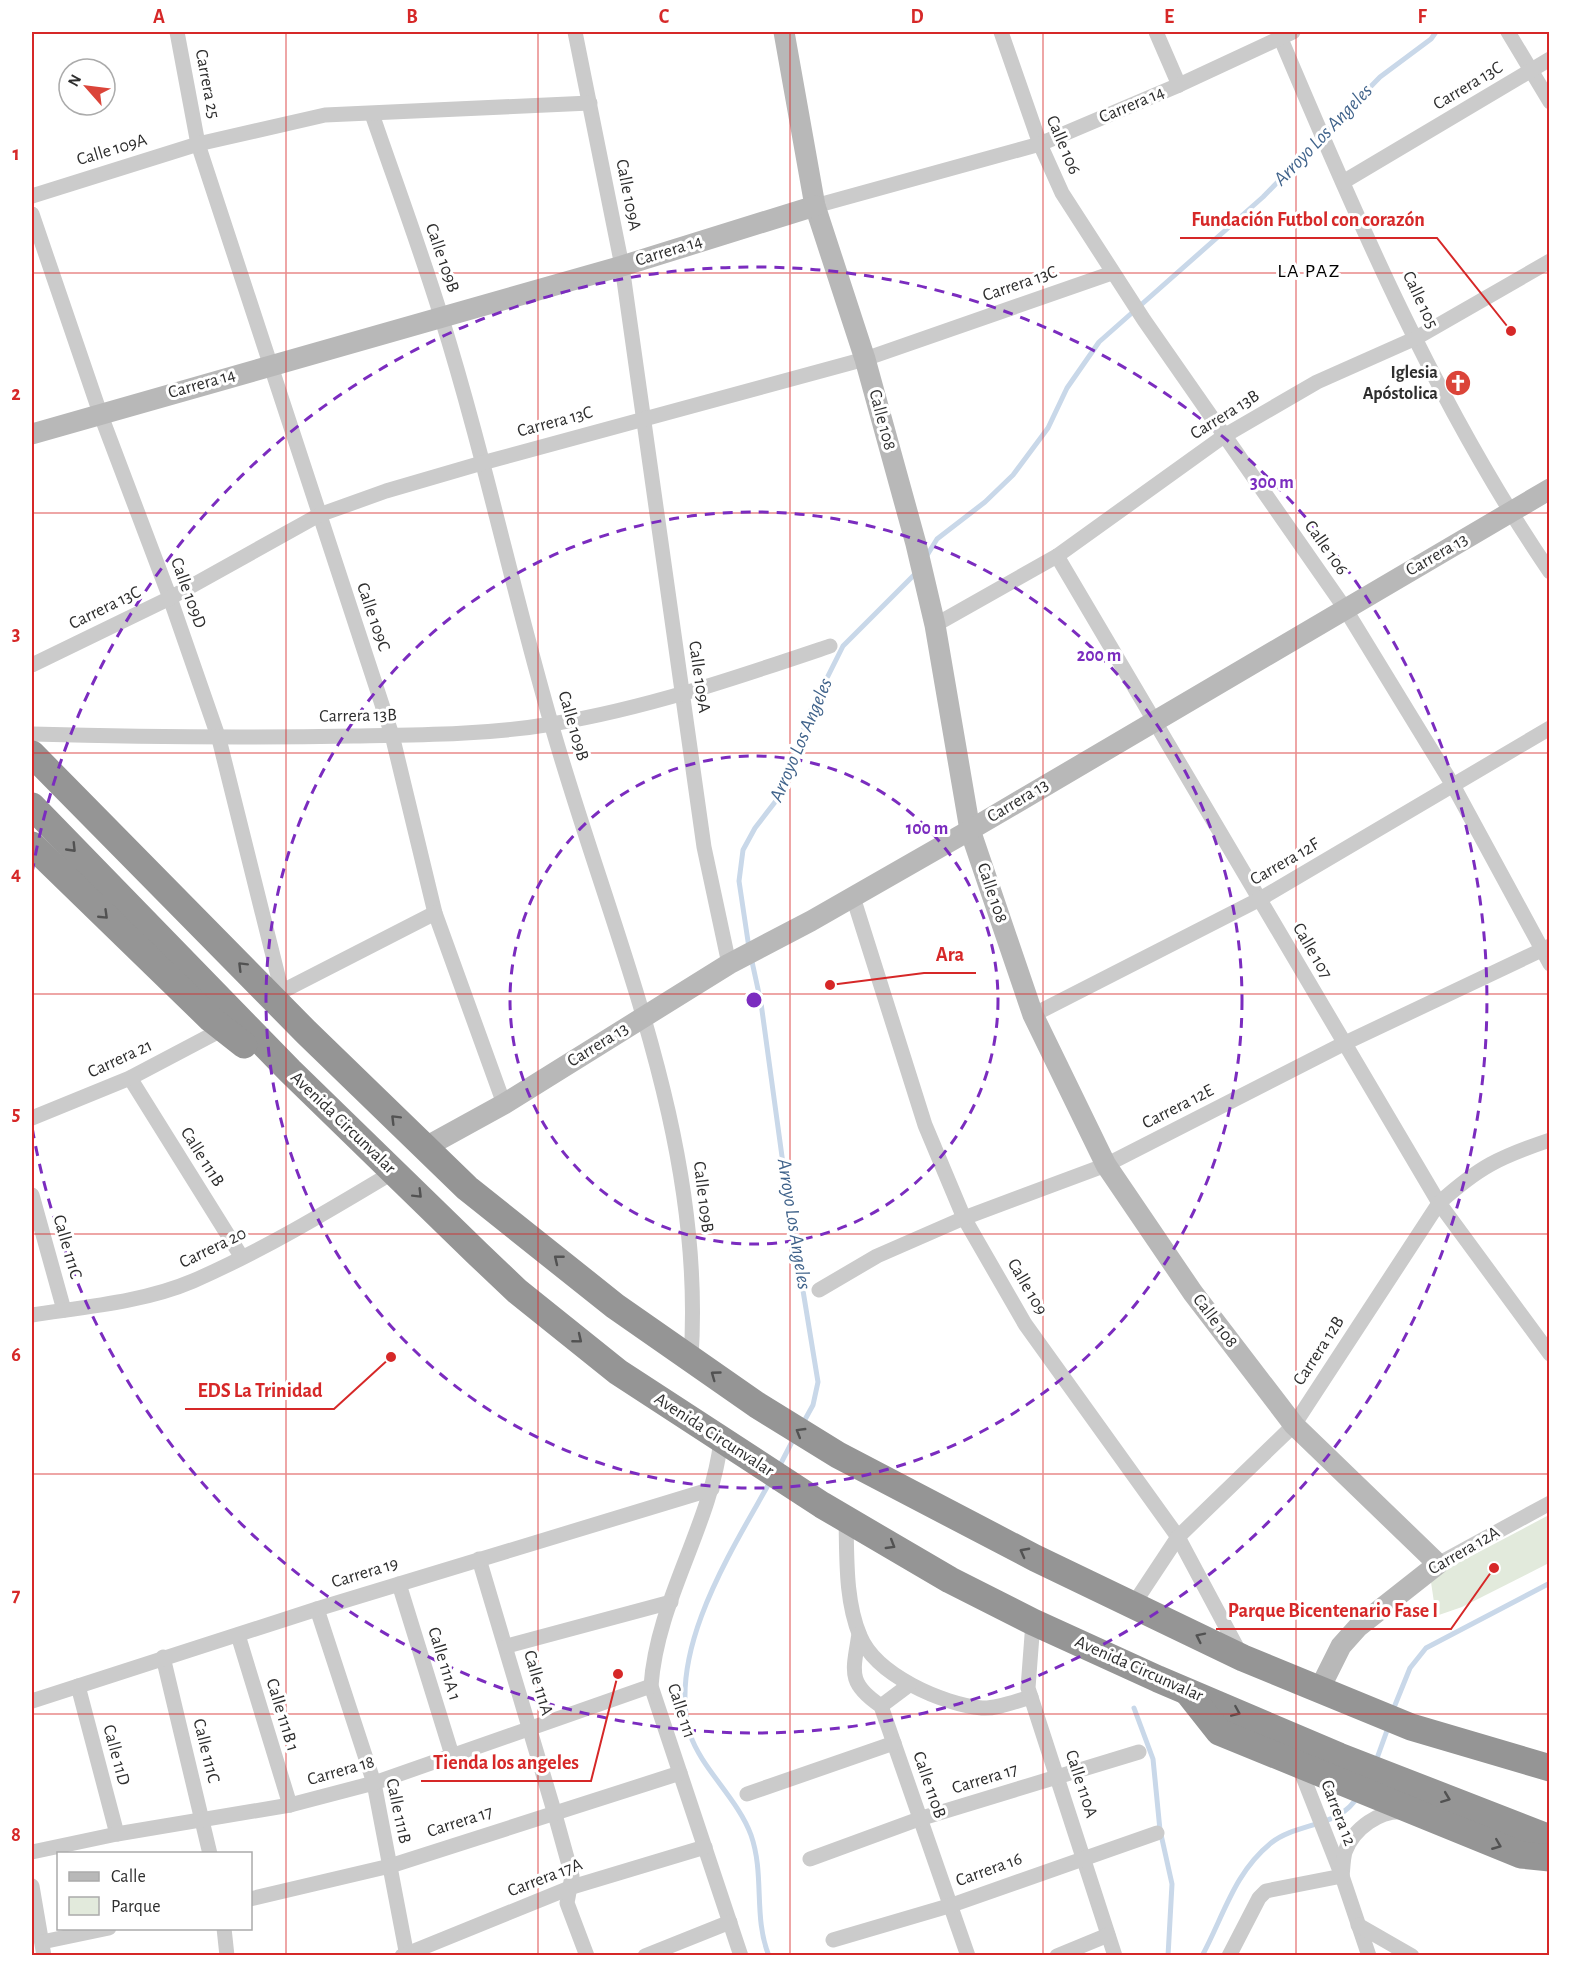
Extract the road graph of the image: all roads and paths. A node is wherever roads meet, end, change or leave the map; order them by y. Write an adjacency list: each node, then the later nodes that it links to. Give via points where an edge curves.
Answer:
1 (177, 32): 14 (street, Carrera 25)
2 (575, 32): 12 (street)
3 (784, 32): 18 (street, Calle 108)
4 (1001, 32): 15 (street, Calle 106)
5 (1156, 32): 10 (street)
6 (1508, 32): 9 (street)
7 (1284, 34): 10 (street, Carrera 14); 16 (street, Calle 105)
8 (1550, 59): 9 (street, Carrera 13C)
9 (1532, 70): 11 (street); 16 (street, Carrera 13C)
10 (1179, 86): 15 (street, Carrera 14)
11 (1550, 102)
12 (590, 104): 13 (street, Calle 109A); 21 (street, Calle 109A)
13 (372, 114): 14 (street, Calle 109A, via 325,115); 23 (street, Calle 109B)
14 (198, 144): 17 (street, Calle 109A); 26 (street, Calle 109C)
15 (1040, 144): 18 (street, Carrera 14); 22 (street, Calle 106, via 1062,193)
16 (1343, 182): 24 (street, Calle 105)
17 (32, 196)
18 (815, 206): 21 (street, Carrera 14); 25 (street, Calle 108)
19 (32, 214): 27 (street, Calle 109D)
20 (1550, 261): 24 (street, Carrera 13B)
21 (622, 266): 23 (street, Carrera 14); 28 (street, Calle 109A)
22 (1112, 273): 25 (street, Carrera 13C); 30 (street, Calle 106)
23 (441, 316): 26 (street, Carrera 14); 31 (street, Calle 109B)
24 (1416, 338): 30 (street, Carrera 13B, via 1317,382); 33 (street, Calle 105)
25 (865, 359): 28 (street, Carrera 13C); 39 (street, Calle 108)
26 (270, 365): 27 (street, Carrera 14); 34 (street, Calle 109C)
27 (100, 413): 29 (street, Carrera 14); 37 (street, Calle 109D)
28 (644, 418): 31 (street, Carrera 13C); 42 (street, Calle 109A)
29 (32, 434)
30 (1224, 436): 35 (street, Carrera 13B); 38 (street, Calle 106)
31 (482, 463): 34 (street, Carrera 13C); 44 (street, Calle 109B)
32 (1550, 489): 33 (street, Carrera 13)
33 (1509, 513): 36 (street, Calle 105); 38 (street, Carrera 13)
34 (319, 515): 37 (street, Carrera 13C); 47 (street, Calle 109C)
35 (1057, 556): 39 (street, Carrera 13B); 43 (street, Calle 107)
36 (1550, 572)
37 (170, 598): 41 (street, Carrera 13C); 48 (street, Calle 109D)
38 (1344, 608): 43 (street, Carrera 13); 50 (street, Calle 106)
39 (935, 625): 52 (street, Calle 108)
40 (830, 646): 42 (street, Carrera 13B)
41 (32, 665)
42 (682, 696): 44 (street, Carrera 13B); 58 (street, Calle 109A, via 704,847)
43 (1154, 719): 52 (street, Carrera 13); 55 (street, Calle 107)
44 (551, 724): 47 (street, Carrera 13B, via 470,733); 62 (street, Calle 109B)
45 (1550, 728): 50 (street, Carrera 12F)
46 (32, 734): 48 (street, Carrera 13B)
47 (392, 735): 48 (street, Carrera 13B); 56 (street, Calle 109C)
48 (219, 739): 60 (street, Calle 109D)
49 (32, 754): 60 (highway, one-way to 49)
50 (1454, 787): 55 (street, Carrera 12F); 57 (street, Calle 106)
51 (32, 806): 65 (highway, Avenida Circunvalar, one-way to 65)
52 (970, 830): 54 (street, Carrera 13); 61 (street, Calle 108)
53 (32, 844): 63 (highway, one-way to 63)
54 (853, 897): 58 (street, Carrera 13); 75 (street, Calle 109, via 925,1125)
55 (1260, 899): 61 (street, Carrera 12F); 64 (street, Calle 107)
56 (435, 914): 60 (street); 67 (street, Calle 109C)
57 (1545, 948): 59 (street, Calle 106); 64 (street, Carrera 12E)
58 (733, 962): 62 (street, Carrera 13)
59 (1550, 964)
60 (277, 994): 70 (highway, one-way to 60)
61 (1033, 1015): 71 (street, Calle 108)
62 (644, 1016): 67 (street, Carrera 13); 81 (street, Calle 109B, via 684,1184 695,1305)
63 (223, 1029): 65 (highway, via 274,1067); 66 (street, Carrera 21)
64 (1343, 1044): 71 (street, Carrera 12E); 74 (street, Calle 107)
65 (290, 1071): 72 (highway, Avenida Circunvalar)
66 (130, 1078): 68 (street, Carrera 21); 76 (street, Calle 111B)
67 (504, 1104): 70 (street, Carrera 13)
68 (32, 1118)
69 (1550, 1140): 74 (street, Carrera 12B, via 1504,1156 1470,1175)
70 (424, 1148): 81 (highway, one-way to 70, via 615,1305 467,1188)
71 (1106, 1165): 75 (street, Carrera 12E); 82 (street, Calle 108, via 1193,1293)
72 (394, 1171): 76 (street, Carrera 20); 83 (highway, Avenida Circunvalar, one-way to 83, via 517,1291 618,1372)
73 (32, 1195): 78 (street, Calle 111C)
74 (1439, 1203): 80 (street, Calle 107); 82 (street, Carrera 12B)
75 (964, 1218): 77 (street, Carrera 12E, via 877,1256); 87 (street, Calle 109, via 1025,1324)
76 (242, 1256): 78 (street, Carrera 20, via 192,1282)
77 (819, 1290)
78 (64, 1310): 79 (street, Carrera 20)
79 (32, 1315)
80 (1550, 1354)
81 (692, 1358): 92 (highway, one-way to 81, via 838,1455 763,1409)
82 (1294, 1425): 87 (street, Carrera 12B); 89 (street, Calle 108)
83 (736, 1451): 84 (street, Calle 111); 84 (street, Calle 111); 86 (highway, Avenida Circunvalar)
84 (714, 1484): 88 (street, Carrera 19); 91 (street, Calle 111)
85 (1550, 1503): 89 (street, Carrera 12A)
86 (846, 1518): 94 (highway, Avenida Circunvalar, one-way to 94, via 950,1580); 95 (street, via 847,1578)
87 (1178, 1537): 92 (street, Carrera 12B); 99 (street, Calle 109)
88 (479, 1559): 90 (street, Carrera 19); 97 (street, Calle 111A)
89 (1438, 1564): 103 (street, Carrera 12A, via 1358,1627 1341,1646)
90 (399, 1584): 93 (street, Carrera 19); 111 (street, Calle 111A 1)
91 (671, 1602): 97 (street); 102 (street, Calle 111, via 657,1640)
92 (1133, 1605): 99 (highway, one-way to 92)
93 (317, 1608): 96 (street, Carrera 19); 117 (street, Calle 111B)
94 (1033, 1622): 104 (highway, Avenida Circunvalar); 105 (street, Calle 110A, via 1027,1683)
95 (859, 1634): 100 (street, via 876,1659); 107 (street, via 855,1681 863,1694)
96 (238, 1635): 98 (street, Carrera 19); 120 (street, Calle 111B 1)
97 (507, 1646): 108 (street, Calle 111A)
98 (163, 1657): 101 (street, Carrera 19); 123 (street, Calle 111C)
99 (1243, 1658): 103 (highway)
100 (909, 1685): 105 (street, via 984,1708); 107 (street)
101 (78, 1686): 106 (street, Carrera 19); 126 (street, Calle 11D)
102 (651, 1686): 108 (street, Carrera 18); 115 (street, Calle 111)
103 (1318, 1690): 114 (highway, via 1411,1727)
104 (1187, 1691): 112 (highway, via 1219,1732); 113 (highway, Avenida Circunvalar, one-way to 113)
105 (1031, 1697): 116 (street, Calle 110A)
106 (32, 1701)
107 (881, 1706): 109 (street, Calle 110B)
108 (531, 1727): 111 (street, Carrera 18); 121 (street, Calle 111A)
109 (894, 1743): 119 (street); 124 (street, Calle 110B)
110 (1139, 1752): 116 (street, Carrera 17)
111 (453, 1755): 117 (street, Carrera 18)
112 (1298, 1764): 113 (highway); 135 (street, Carrera 12)
113 (1336, 1767): 118 (highway, Avenida Circunvalar)
114 (1550, 1768)
115 (680, 1773): 121 (street, Carrera 17); 128 (street, Calle 111)
116 (1059, 1776): 124 (street, Carrera 17); 131 (street, Calle 110A)
117 (374, 1783): 120 (street, Carrera 18); 134 (street, Calle 111B)
118 (1386, 1787): 122 (highway); 127 (highway, Avenida Circunvalar, one-way to 127)
119 (747, 1794)
120 (290, 1805): 123 (street, Carrera 18)
121 (554, 1811): 134 (street, Carrera 17); 137 (street, Calle 111A)
122 (1423, 1815): 132 (highway, one-way to 132, via 1521,1855); 135 (street, Carrera 12, via 1399,1811 1376,1817 1357,1832 1345,1852)
123 (202, 1819): 126 (street, Carrera 18); 130 (street, Calle 111C)
124 (919, 1819): 133 (street, Carrera 17); 139 (street, Calle 110B)
125 (1157, 1833): 131 (street, Carrera 16)
126 (117, 1834): 129 (street, Carrera 18)
127 (1550, 1838)
128 (705, 1848): 137 (street, Carrera 17A); 140 (street, Calle 111)
129 (32, 1852)
130 (210, 1852)
131 (1083, 1857): 139 (street, Carrera 16); 144 (street, Calle 110A)
132 (1550, 1858)
133 (810, 1859)
134 (390, 1866): 138 (street, Carrera 17); 147 (street, Calle 111B)
135 (1342, 1876): 141 (street, Carrera 12); 155 (street, via 1266,1891 1258,1898)
136 (32, 1886): 146 (street)
137 (572, 1887): 147 (street, Carrera 17A); 149 (street, Calle 111A, via 567,1903)
138 (252, 1899)
139 (952, 1905): 145 (street, Carrera 16); 152 (street, Calle 110B)
140 (730, 1922): 150 (street); 151 (street, Calle 111)
141 (1358, 1925): 156 (street, Carrera 12); 157 (street)
142 (106, 1930): 146 (street)
143 (224, 1930): 148 (street)
144 (1108, 1935): 153 (street); 154 (street, Calle 110A)
145 (833, 1940)
146 (44, 1949)
147 (405, 1955)
148 (227, 1956)
149 (587, 1956)
150 (645, 1956)
151 (741, 1956)
152 (968, 1956)
153 (1058, 1956)
154 (1115, 1956)
155 (1229, 1956)
156 (1368, 1956)
157 (1412, 1956)

